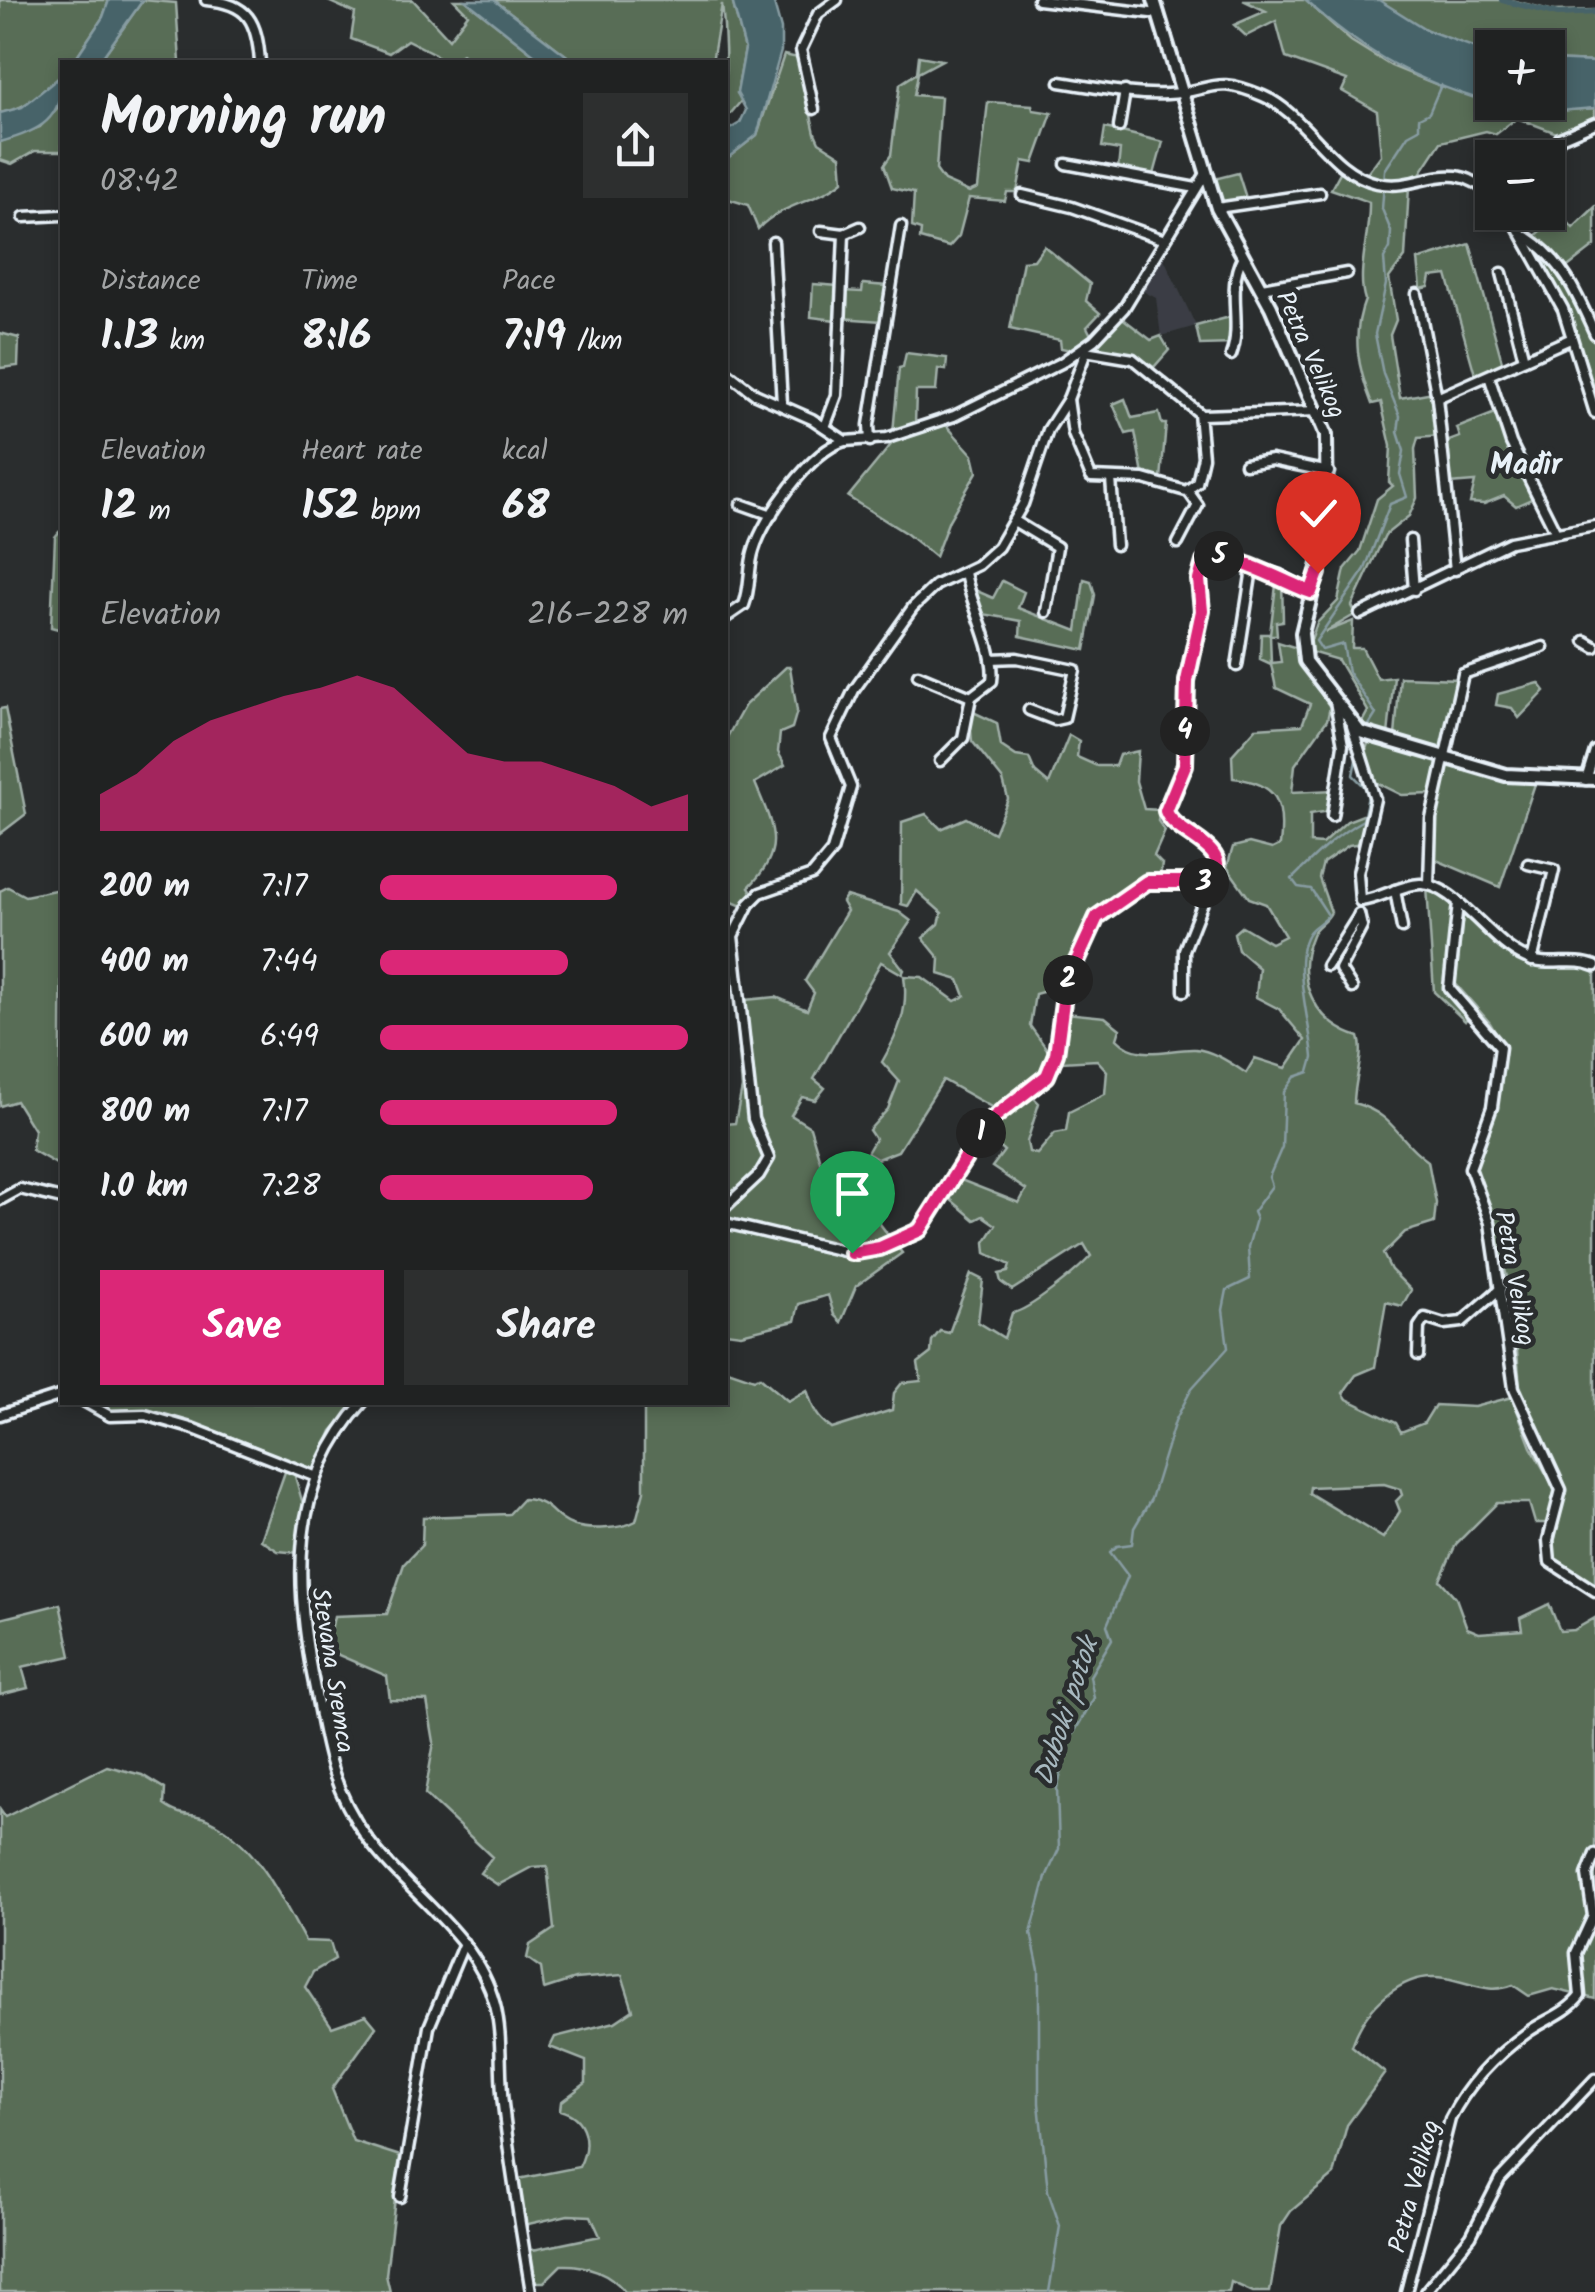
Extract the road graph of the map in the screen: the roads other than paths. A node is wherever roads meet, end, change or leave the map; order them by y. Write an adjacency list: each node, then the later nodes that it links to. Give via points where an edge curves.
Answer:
1 (206, 0): 6 (street, via 246,11 256,24)
2 (838, 0): 10 (street, via 818,14 801,50)
3 (1038, 0): 5 (street)
4 (1154, 0): 5 (street, Petra Velikog)
5 (1159, 14): 9 (street, Petra Velikog)
6 (260, 60)
7 (1060, 82): 8 (street)
8 (1125, 92): 9 (street); 12 (street)
9 (1185, 92): 15 (street, Petra Velikog); 16 (street, via 1223,82 1268,98 1356,173 1384,185 1454,175)
10 (814, 110)
11 (1595, 123): 13 (street)
12 (1119, 126)
13 (1559, 140)
14 (1066, 164): 17 (street)
15 (1205, 175): 17 (street); 20 (street, Petra Velikog)
16 (1475, 182)
17 (1196, 188): 29 (street)
18 (1320, 194): 20 (street)
19 (1022, 195): 29 (street)
20 (1216, 208): 31 (street, Petra Velikog)
21 (60, 216): 22 (street)
22 (24, 217)
23 (901, 226): 51 (street)
24 (860, 228): 27 (street)
25 (1522, 230): 28 (street)
26 (822, 231): 27 (street)
27 (844, 234): 49 (street, via 836,395)
28 (1525, 236): 36 (street, via 1571,282); 37 (street, via 1563,309)
29 (1162, 239): 38 (street, via 1124,308)
30 (773, 242): 45 (street)
31 (1242, 258): 34 (street, Petra Velikog); 39 (street, via 1233,290)
32 (1348, 273): 34 (street)
33 (1502, 273): 40 (street)
34 (1262, 288): 46 (street, Petra Velikog)
35 (1416, 294): 43 (street)
36 (1595, 334)
37 (1570, 339): 40 (street); 47 (street)
38 (1085, 351): 44 (street); 48 (street, via 1133,359); 51 (street, via 954,416)
39 (1232, 355)
40 (1524, 360): 42 (street)
41 (728, 373): 45 (street)
42 (1490, 376): 43 (street); 61 (street, via 1511,443)
43 (1437, 398): 66 (street)
44 (1068, 399): 55 (street, via 1087,471 1094,479); 59 (street, via 1051,423)
45 (782, 404): 49 (street)
46 (1318, 410): 48 (street); 54 (street, Petra Velikog)
47 (1595, 413)
48 (1202, 415): 56 (street, via 1202,465)
49 (828, 430): 50 (street); 52 (street)
50 (845, 441): 51 (street); 52 (street)
51 (870, 441)
52 (833, 445): 58 (street, via 809,463)
53 (1245, 464): 54 (street, via 1272,460)
54 (1328, 472): 69 (street, Petra Velikog, via 1325,542)
55 (1111, 479): 56 (street, via 1144,478); 64 (street)
56 (1188, 490): 63 (street, via 1198,505)
57 (742, 504): 58 (street)
58 (772, 515): 72 (street, via 753,550 744,605)
59 (1014, 521): 67 (street, via 989,557); 70 (street, via 1058,547)
60 (1595, 526): 61 (street)
61 (1556, 534): 66 (street, via 1510,542)
62 (1410, 540): 68 (street)
63 (1178, 543)
64 (1116, 545)
65 (1252, 569): 69 (street); 77 (street); 89 (street, via 1216,556 1201,568 1185,765 1166,811 1215,856 1218,874)
66 (1455, 570): 68 (street)
67 (965, 572): 76 (street); 103 (street, via 943,580 916,603 845,708 831,741 851,787 828,858 803,880 760,893 732,936 752,1119 769,1158)
68 (1414, 590): 71 (street)
69 (1311, 592): 80 (street, Petra Velikog, via 1302,654)
70 (1046, 612)
71 (1360, 614)
72 (728, 616)
73 (1586, 641): 75 (street)
74 (1544, 647): 84 (street, via 1465,672)
75 (1595, 647)
76 (991, 659): 79 (street, via 992,681); 81 (street, via 1075,670 1064,718)
77 (1238, 666)
78 (918, 675): 79 (street)
79 (971, 698): 85 (street, via 963,738)
80 (1335, 701): 82 (street, Petra Velikog); 87 (street, via 1343,744)
81 (1028, 710)
82 (1352, 726): 84 (street, Petra Velikog); 92 (street, Petra Velikog, via 1376,799 1358,873)
83 (1595, 751): 86 (street)
84 (1443, 758): 86 (street, Petra Velikog, via 1506,775); 90 (street, via 1431,819)
85 (940, 762)
86 (1590, 780)
87 (1332, 816)
88 (1528, 864): 96 (street, via 1554,870)
89 (1210, 882): 100 (street, via 1184,950); 104 (street, via 1147,882 1097,917 1065,987 1052,1068 988,1122 920,1230 852,1253)
90 (1429, 884): 91 (street); 93 (street)
91 (1395, 890): 92 (street); 95 (street)
92 (1360, 900): 94 (street, Petra Velikog)
93 (1458, 903): 96 (street, via 1494,939); 105 (street, Petra Velikog, via 1450,988 1500,1048 1492,1106 1469,1159)
94 (1359, 914): 97 (street); 99 (street, via 1362,924 1340,968)
95 (1402, 928)
96 (1532, 961): 98 (street)
97 (1327, 966)
98 (1595, 966)
99 (1352, 988)
100 (1184, 991)
101 (60, 1199): 102 (street, via 20,1189)
102 (0, 1200)
103 (728, 1204)
104 (728, 1224)
105 (1501, 1288): 106 (street, via 1462,1322 1425,1318); 112 (street, Petra Velikog, via 1514,1388 1560,1490 1548,1540 1550,1562)
106 (1418, 1355)
107 (60, 1396): 110 (street)
108 (90, 1405): 111 (street, via 103,1414 145,1415 194,1429)
109 (360, 1405): 111 (street, Stevana Sremca, via 338,1429)
110 (0, 1415)
111 (317, 1478): 114 (street, Stevana Sremca, via 299,1600 333,1781 367,1838)
112 (1595, 1591)
113 (1595, 1854): 118 (street, Petra Velikog, via 1587,1876 1593,1916 1576,1953 1580,1996 1525,2034 1460,2099)
114 (464, 1942): 116 (street, via 429,2026); 117 (street, Stevana Sremca, via 495,2005)
115 (1595, 2079): 119 (street, Petra Velikog, via 1500,2179 1470,2236)
116 (400, 2198)
117 (530, 2292)
118 (1406, 2292)
119 (1426, 2292)

